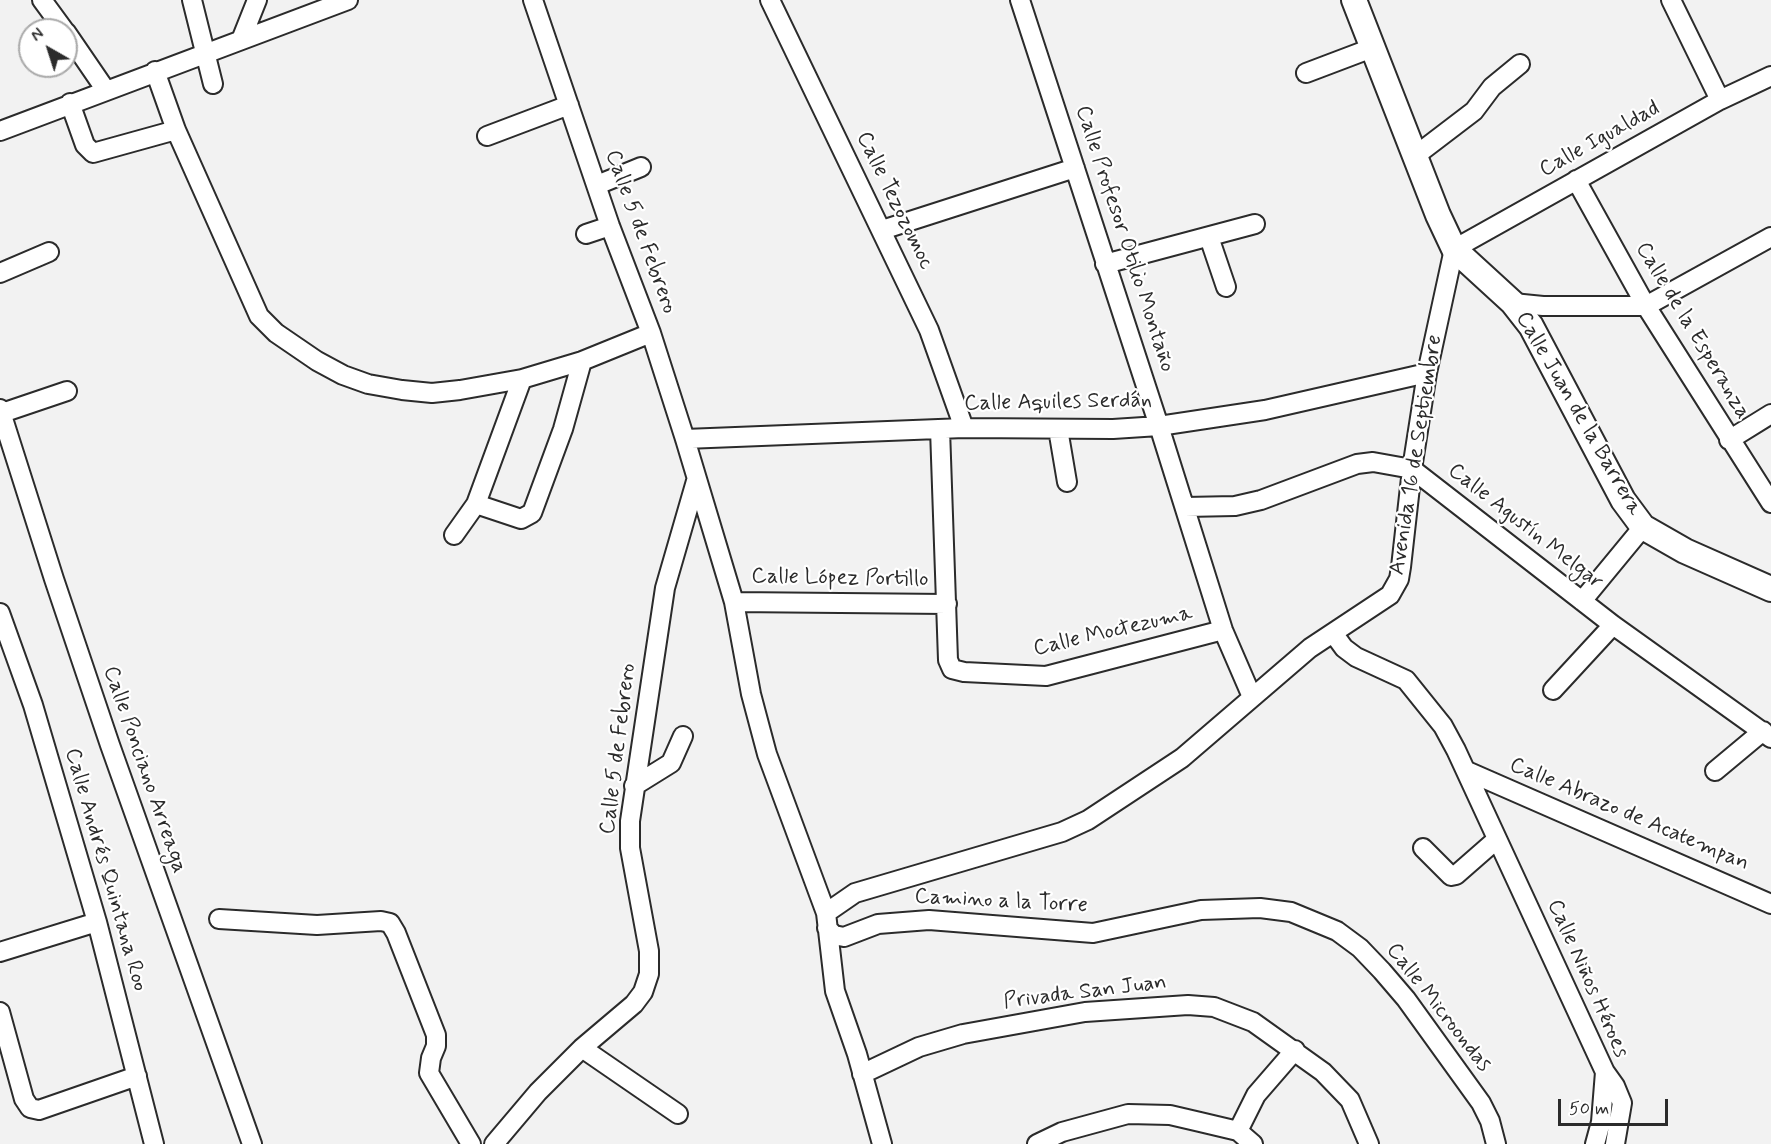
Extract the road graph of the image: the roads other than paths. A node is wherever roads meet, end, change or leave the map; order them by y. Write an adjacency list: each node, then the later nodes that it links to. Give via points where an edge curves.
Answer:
1 (42, 0): 10 (street)
2 (192, 0): 14 (street)
3 (257, 0): 11 (street)
4 (348, 0): 11 (street)
5 (533, 0): 23 (street, Calle 5 de Febrero)
6 (770, 0): 34 (street, Calle Tezozomoc)
7 (1020, 0): 29 (street, Calle Profesor Otilio Montaño)
8 (1354, 0): 12 (street)
9 (1671, 0): 21 (street)
10 (55, 18)
11 (241, 40): 14 (street)
12 (1372, 48): 17 (street); 27 (street)
13 (78, 50): 20 (street)
14 (204, 52): 16 (street); 19 (street)
15 (1520, 64): 27 (street, via 1492,87 1478,107)
16 (155, 71): 20 (street); 24 (street)
17 (1306, 72)
18 (1771, 76): 21 (street, Calle Igualdad)
19 (213, 84)
20 (105, 89): 22 (street)
21 (1720, 100): 30 (street, Calle Igualdad)
22 (70, 103): 24 (street, via 85,145 93,153); 25 (street)
23 (569, 105): 26 (street); 31 (street, Calle 5 de Febrero)
24 (176, 130): 48 (street, via 259,316 276,333 317,361 368,384 432,393)
25 (0, 131)
26 (487, 136)
27 (1415, 156): 38 (street)
28 (641, 166): 31 (street)
29 (1075, 168): 34 (street); 40 (street, Calle Profesor Otilio Montaño)
30 (1576, 180): 38 (street, Calle Igualdad); 44 (street, Calle de la Esperanza)
31 (597, 185): 33 (street, Calle 5 de Febrero)
32 (1256, 224): 36 (street)
33 (610, 226): 35 (street); 45 (street, Calle 5 de Febrero)
34 (882, 230): 53 (street, Calle Tezozomoc, via 930,330)
35 (586, 234)
36 (1209, 237): 40 (street); 42 (street)
37 (1771, 237): 44 (street)
38 (1454, 249): 43 (street, Calle Juan de la Barrera); 47 (street, Avenida 16 de Septiembre)
39 (49, 252): 41 (street)
40 (1105, 264): 52 (street, Calle Profesor Otilio Montaño)
41 (0, 273)
42 (1226, 287)
43 (1513, 303): 44 (street); 64 (street, Calle Juan de la Barrera, via 1543,346 1623,500)
44 (1646, 306): 57 (street, Calle de la Esperanza)
45 (651, 333): 46 (street); 56 (street, Calle 5 de Febrero)
46 (582, 361): 48 (street); 62 (street, via 535,508 521,519)
47 (1427, 373): 52 (street, Calle Aquiles Serdán, via 1265,410); 58 (street, Avenida 16 de Septiembre)
48 (522, 379): 62 (street)
49 (67, 391): 50 (street)
50 (1, 411): 98 (street, Calle Ponciano Arreaga, via 106,734)
51 (1771, 414): 57 (street)
52 (1159, 426): 55 (street, Calle Aquiles Serdán); 63 (street, Calle Profesor Otilio Montaño)
53 (964, 428): 54 (street, Calle Aquiles Serdán); 55 (street, Calle Aquiles Serdán)
54 (940, 429): 56 (street, Calle Aquiles Serdán); 69 (street)
55 (1058, 429): 60 (street)
56 (685, 439): 59 (street, Calle 5 de Febrero)
57 (1729, 440): 61 (street, Calle de la Esperanza)
58 (1412, 469): 63 (street, Calle Agustín Melgar, via 1373,462 1357,464 1261,500 1235,506); 68 (street, Calle Agustín Melgar); 73 (street, Avenida 16 de Septiembre, via 1395,589 1381,603)
59 (696, 481): 67 (street, Calle 5 de Febrero); 80 (street, Calle 5 de Febrero, via 665,588)
60 (1066, 482)
61 (1771, 502)
62 (476, 504): 65 (street)
63 (1185, 507): 72 (street, Calle Profesor Otilio Montaño)
64 (1643, 527): 66 (street, Calle Juan de la Barrera); 68 (street)
65 (454, 535)
66 (1771, 590)
67 (734, 602): 69 (street, Calle López Portillo); 85 (street, Calle 5 de Febrero, via 767,754)
68 (1582, 602): 71 (street, Calle Agustín Melgar)
69 (947, 604): 72 (street, Calle Moctezuma, via 948,660 957,671 1046,676)
70 (0, 613): 87 (street, Calle Andrés Quintana Roo, via 33,705)
71 (1613, 625): 74 (street); 76 (street, Calle Agustín Melgar)
72 (1222, 630): 75 (street, Calle Profesor Otilio Montaño)
73 (1333, 633): 75 (street, Avenida 16 de Septiembre); 78 (street, Calle Niños Héroes, via 1356,657 1395,673 1414,688 1443,726)
74 (1553, 690)
75 (1252, 697): 85 (street, Avenida 16 de Septiembre, via 1182,758 1088,820 1062,832 855,893)
76 (1767, 734): 79 (street)
77 (683, 736): 80 (street, via 671,763)
78 (1467, 771): 81 (street, Calle Niños Héroes); 83 (street, Calle Abrazo de Acatempan)
79 (1715, 771)
80 (634, 786): 90 (street, Calle 5 de Febrero, via 630,848 645,923 649,974 644,992 634,1004)
81 (1496, 840): 82 (street, via 1459,874 1451,876); 92 (street, Calle Niños Héroes)
82 (1423, 848)
83 (1771, 904)
84 (219, 919): 99 (street, via 317,925 390,923 436,1035 429,1073)
85 (827, 921): 86 (street, Camino a la Torre, via 834,935 844,937 878,924 929,920 1093,933 1186,912 1235,908 1292,912); 93 (street, Calle 5 de Febrero, via 835,991)
86 (1318, 921): 105 (street, Calle Microondas, via 1360,948 1406,999 1481,1103)
87 (97, 922): 88 (street); 94 (street, Calle Andrés Quintana Roo)
88 (0, 952)
89 (0, 1012): 94 (street, via 24,1099 30,1108 39,1110)
90 (582, 1048): 95 (street); 100 (street, Calle 5 de Febrero)
91 (1295, 1050): 93 (street, Privada San Juan, via 1253,1022 1214,1007 1161,1006 1085,1012 963,1034 919,1047); 96 (street, via 1256,1095); 104 (street, Privada San Juan, via 1340,1087 1358,1114)
92 (1605, 1072): 106 (street, Calle Niños Héroes); 107 (street, via 1622,1103)
93 (862, 1074): 101 (street, Calle 5 de Febrero)
94 (136, 1076): 97 (street, Calle Andrés Quintana Roo)
95 (678, 1114)
96 (1238, 1131): 102 (street, via 1170,1115 1128,1114 1062,1132); 103 (street)
97 (154, 1144)
98 (252, 1144)
99 (471, 1144)
100 (494, 1144)
101 (882, 1144)
102 (1037, 1144)
103 (1253, 1144)
104 (1369, 1144)
105 (1496, 1144)
106 (1595, 1144)
107 (1615, 1144)

